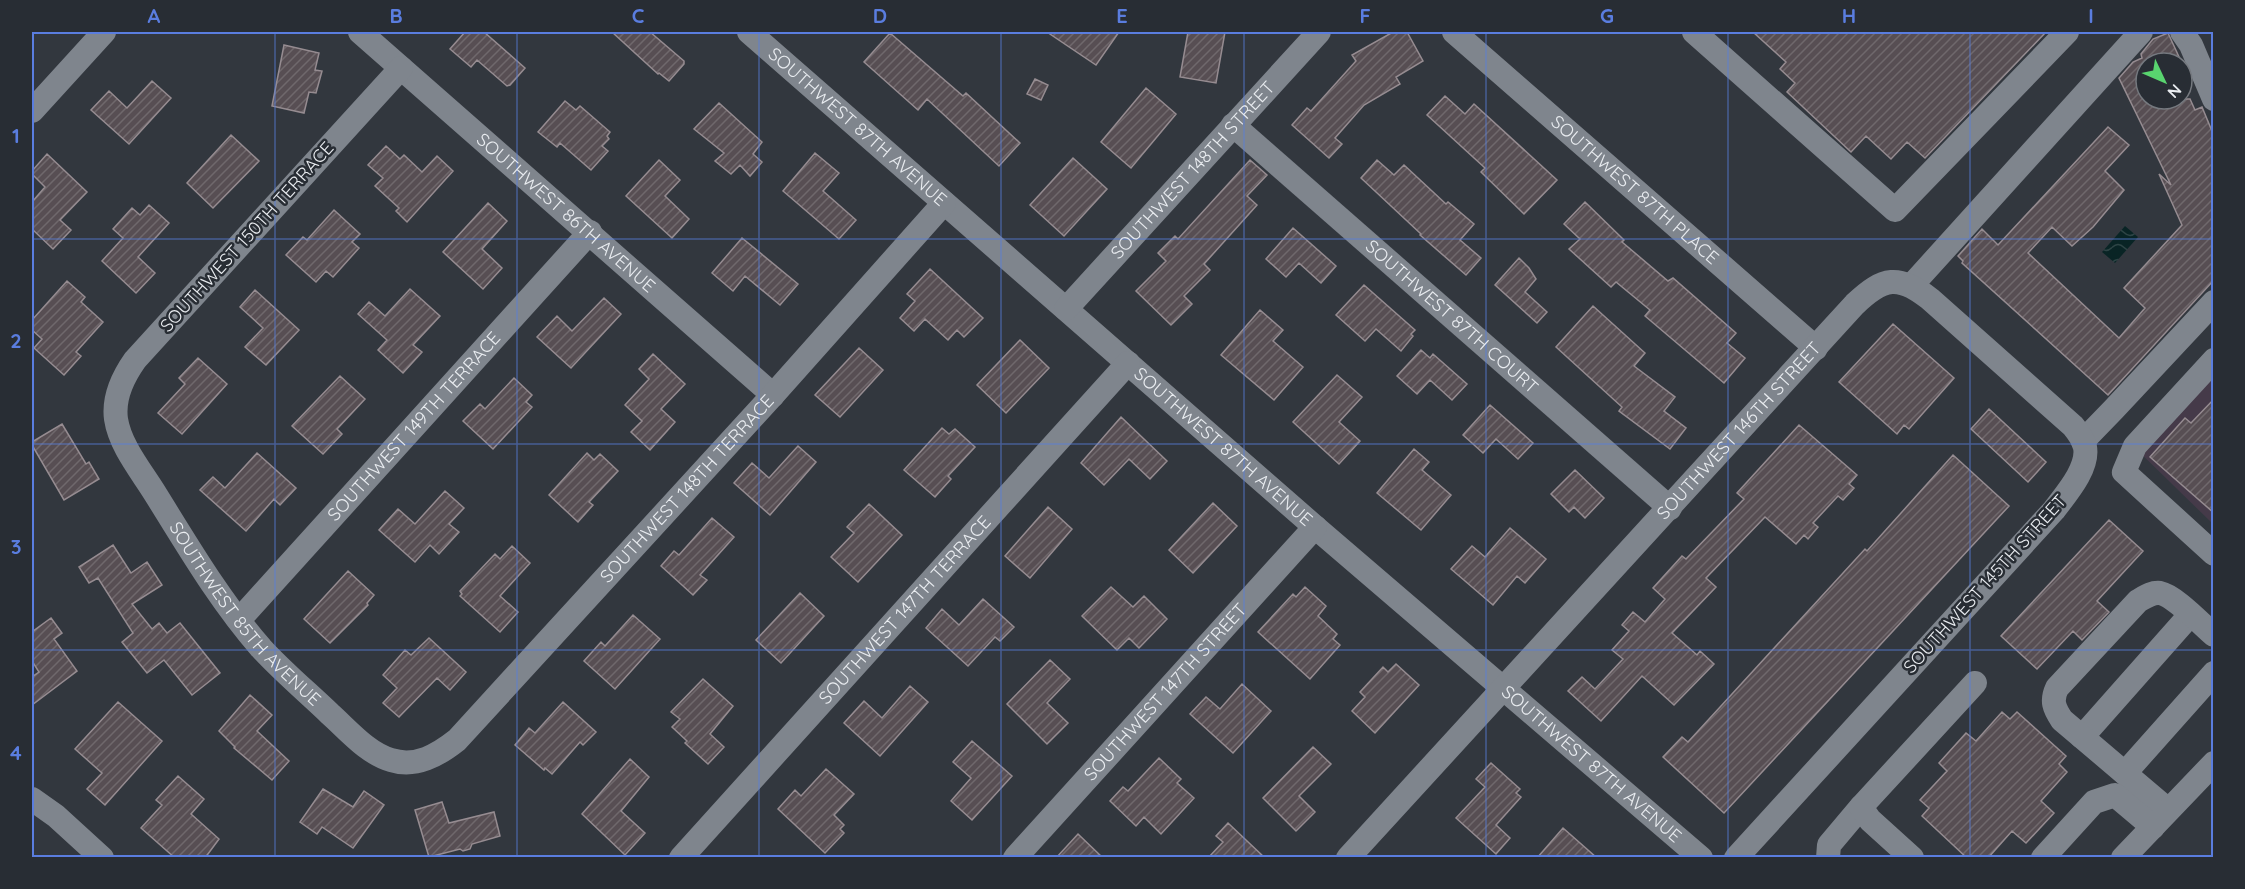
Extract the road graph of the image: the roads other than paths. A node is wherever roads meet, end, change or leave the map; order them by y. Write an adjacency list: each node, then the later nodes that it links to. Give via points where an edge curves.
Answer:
1 (104, 32): 12 (street)
2 (360, 32): 10 (street, SOUTHWEST 86TH AVENUE)
3 (750, 32): 14 (street, SOUTHWEST 87TH AVENUE)
4 (1319, 32): 13 (street, SOUTHWEST 148TH STREET)
5 (1454, 32): 19 (street, SOUTHWEST 87TH PLACE)
6 (1694, 32): 7 (street, via 1895,210)
7 (2067, 32)
8 (2141, 32): 16 (street)
9 (2182, 32): 11 (street)
10 (400, 68): 15 (street, SOUTHWEST 86TH AVENUE); 23 (street, SOUTHWEST 150TH TERRACE, via 135,360 120,387)
11 (2214, 99)
12 (32, 111)
13 (1233, 125): 18 (street, SOUTHWEST 148TH STREET); 25 (street, SOUTHWEST 87TH COURT)
14 (944, 203): 18 (street, SOUTHWEST 87TH AVENUE); 22 (street, SOUTHWEST 148TH TERRACE)
15 (590, 232): 22 (street, SOUTHWEST 86TH AVENUE); 29 (street, SOUTHWEST 149TH TERRACE)
16 (1912, 285): 19 (street, SOUTHWEST 146TH STREET, via 1893,281 1875,287); 24 (street, via 2066,419)
17 (2214, 302): 24 (street)
18 (1066, 309): 21 (street, SOUTHWEST 87TH AVENUE)
19 (1816, 348): 25 (street, SOUTHWEST 146TH STREET)
20 (2214, 360): 27 (street, via 2135,446 2124,472)
21 (1128, 363): 26 (street, SOUTHWEST 87TH AVENUE); 42 (street, SOUTHWEST 147TH TERRACE)
22 (773, 394): 35 (street, SOUTHWEST 148TH TERRACE, via 458,740)
23 (116, 418): 29 (street, SOUTHWEST 85TH AVENUE, via 132,456 200,567)
24 (2083, 441): 46 (street, SOUTHWEST 145TH STREET, via 2085,455 2080,471 2054,510)
25 (1670, 508): 33 (street, SOUTHWEST 146TH STREET)
26 (1315, 527): 33 (street, SOUTHWEST 87TH AVENUE); 43 (street, SOUTHWEST 147TH STREET)
27 (2214, 554)
28 (2190, 615): 30 (street); 34 (street); 34 (street, via 2170,597 2150,594 2138,601 2057,688 2054,708)
29 (239, 620): 35 (street, SOUTHWEST 85TH AVENUE, via 274,661 367,747 392,760)
30 (2214, 635)
31 (2214, 673): 37 (street)
32 (1975, 683): 39 (street)
33 (1502, 688): 44 (street, SOUTHWEST 146TH STREET); 45 (street, SOUTHWEST 87TH AVENUE)
34 (2082, 737): 37 (street)
35 (418, 762)
36 (2214, 763): 40 (street)
37 (2126, 773): 40 (street)
38 (32, 799): 41 (street)
39 (1861, 807): 47 (street, via 1829,845); 48 (street)
40 (2161, 818): 49 (street, via 2115,795 2094,802); 50 (street)
41 (102, 858)
42 (681, 858)
43 (1015, 858)
44 (1348, 858)
45 (1701, 858)
46 (1736, 858)
47 (1828, 858)
48 (1912, 858)
49 (2043, 858)
50 (2123, 858)

